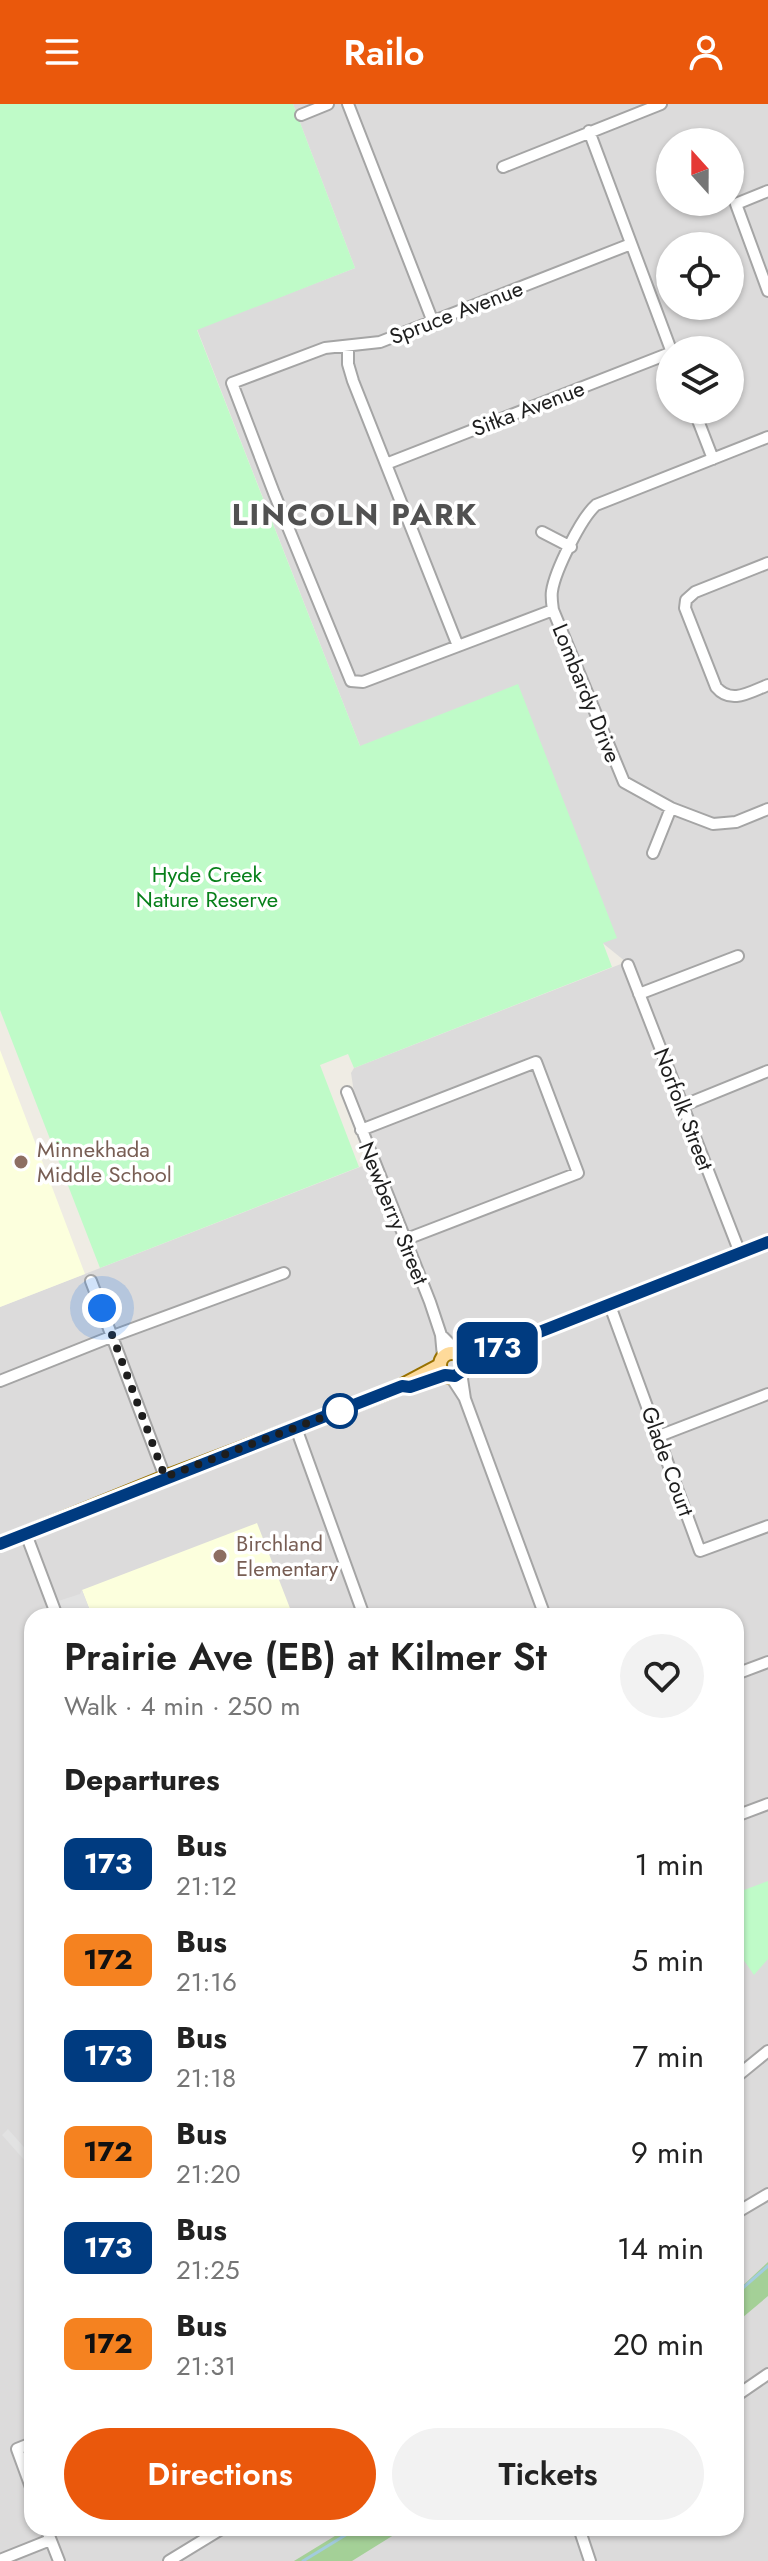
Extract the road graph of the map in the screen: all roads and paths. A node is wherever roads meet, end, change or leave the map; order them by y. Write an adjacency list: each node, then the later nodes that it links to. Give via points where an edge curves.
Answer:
1 (328, 104): 4 (street)
2 (348, 104): 10 (street)
3 (661, 104): 5 (street)
4 (301, 115)
5 (589, 131): 6 (street); 8 (street)
6 (503, 167)
7 (768, 191): 9 (street, via 736,204)
8 (631, 244): 10 (street, Spruce Avenue); 11 (street)
9 (768, 291)
10 (433, 322): 12 (street, Spruce Avenue, via 380,342)
11 (665, 336)
12 (348, 346): 17 (street, via 353,381); 22 (street, Spruce Avenue, via 325,348 232,383 351,681 363,682)
13 (656, 357): 17 (street, Sitka Avenue)
14 (699, 424): 16 (street)
15 (768, 437): 16 (street, Lombardy Drive)
16 (713, 459): 19 (street, Lombardy Drive, via 600,503 587,514)
17 (386, 464): 22 (street)
18 (542, 532): 19 (street)
19 (571, 547): 21 (street, Lombardy Drive, via 553,587)
20 (768, 563): 23 (street, via 695,592 685,608 719,691 733,697)
21 (553, 610): 22 (street); 24 (street, Lombardy Drive, via 619,774 632,789)
22 (458, 646)
23 (768, 685)
24 (671, 808): 25 (street, Lombardy Drive, via 713,824); 26 (street)
25 (768, 809)
26 (653, 853)
27 (738, 956): 29 (street)
28 (628, 965): 29 (street, Norfolk Street)
29 (639, 994): 32 (street, Norfolk Street)
30 (768, 1071): 32 (street)
31 (347, 1092): 33 (street, Newberry Street)
32 (682, 1106): 36 (street, Norfolk Street)
33 (361, 1130): 34 (street, Newberry Street); 34 (street, via 536,1062 578,1173)
34 (404, 1240): 41 (street, Newberry Street)
35 (768, 1242): 36 (main road)
36 (740, 1253): 39 (main road)
37 (284, 1273): 40 (street)
38 (91, 1281): 40 (street)
39 (609, 1303): 41 (main road); 45 (street, Glade Court)
40 (113, 1336): 42 (street); 46 (street)
41 (452, 1365): 44 (main road); 52 (street, Newberry Street)
42 (0, 1381)
43 (768, 1394): 45 (street)
44 (296, 1428): 46 (main road); 51 (street)
45 (659, 1436): 47 (street, Glade Court, via 700,1551)
46 (165, 1477): 48 (main road)
47 (768, 1526)
48 (26, 1534): 49 (main road); 50 (street)
49 (0, 1544)
50 (54, 1608)
51 (361, 1608)
52 (542, 1608)
53 (768, 1662): 54 (street)
54 (744, 1671)
55 (768, 1804): 56 (street)
56 (744, 1813)
57 (768, 2051): 58 (street)
58 (744, 2070)
59 (768, 2194): 60 (street)
60 (744, 2208)
61 (768, 2374): 62 (street)
62 (744, 2390)
63 (24, 2446): 64 (street, via 17,2449)
64 (24, 2468)
65 (49, 2536): 68 (street)
66 (210, 2536): 71 (street)
67 (582, 2536): 72 (street)
68 (50, 2540): 69 (street); 70 (street)
69 (0, 2560)
70 (59, 2561)
71 (169, 2561)
72 (590, 2561)

